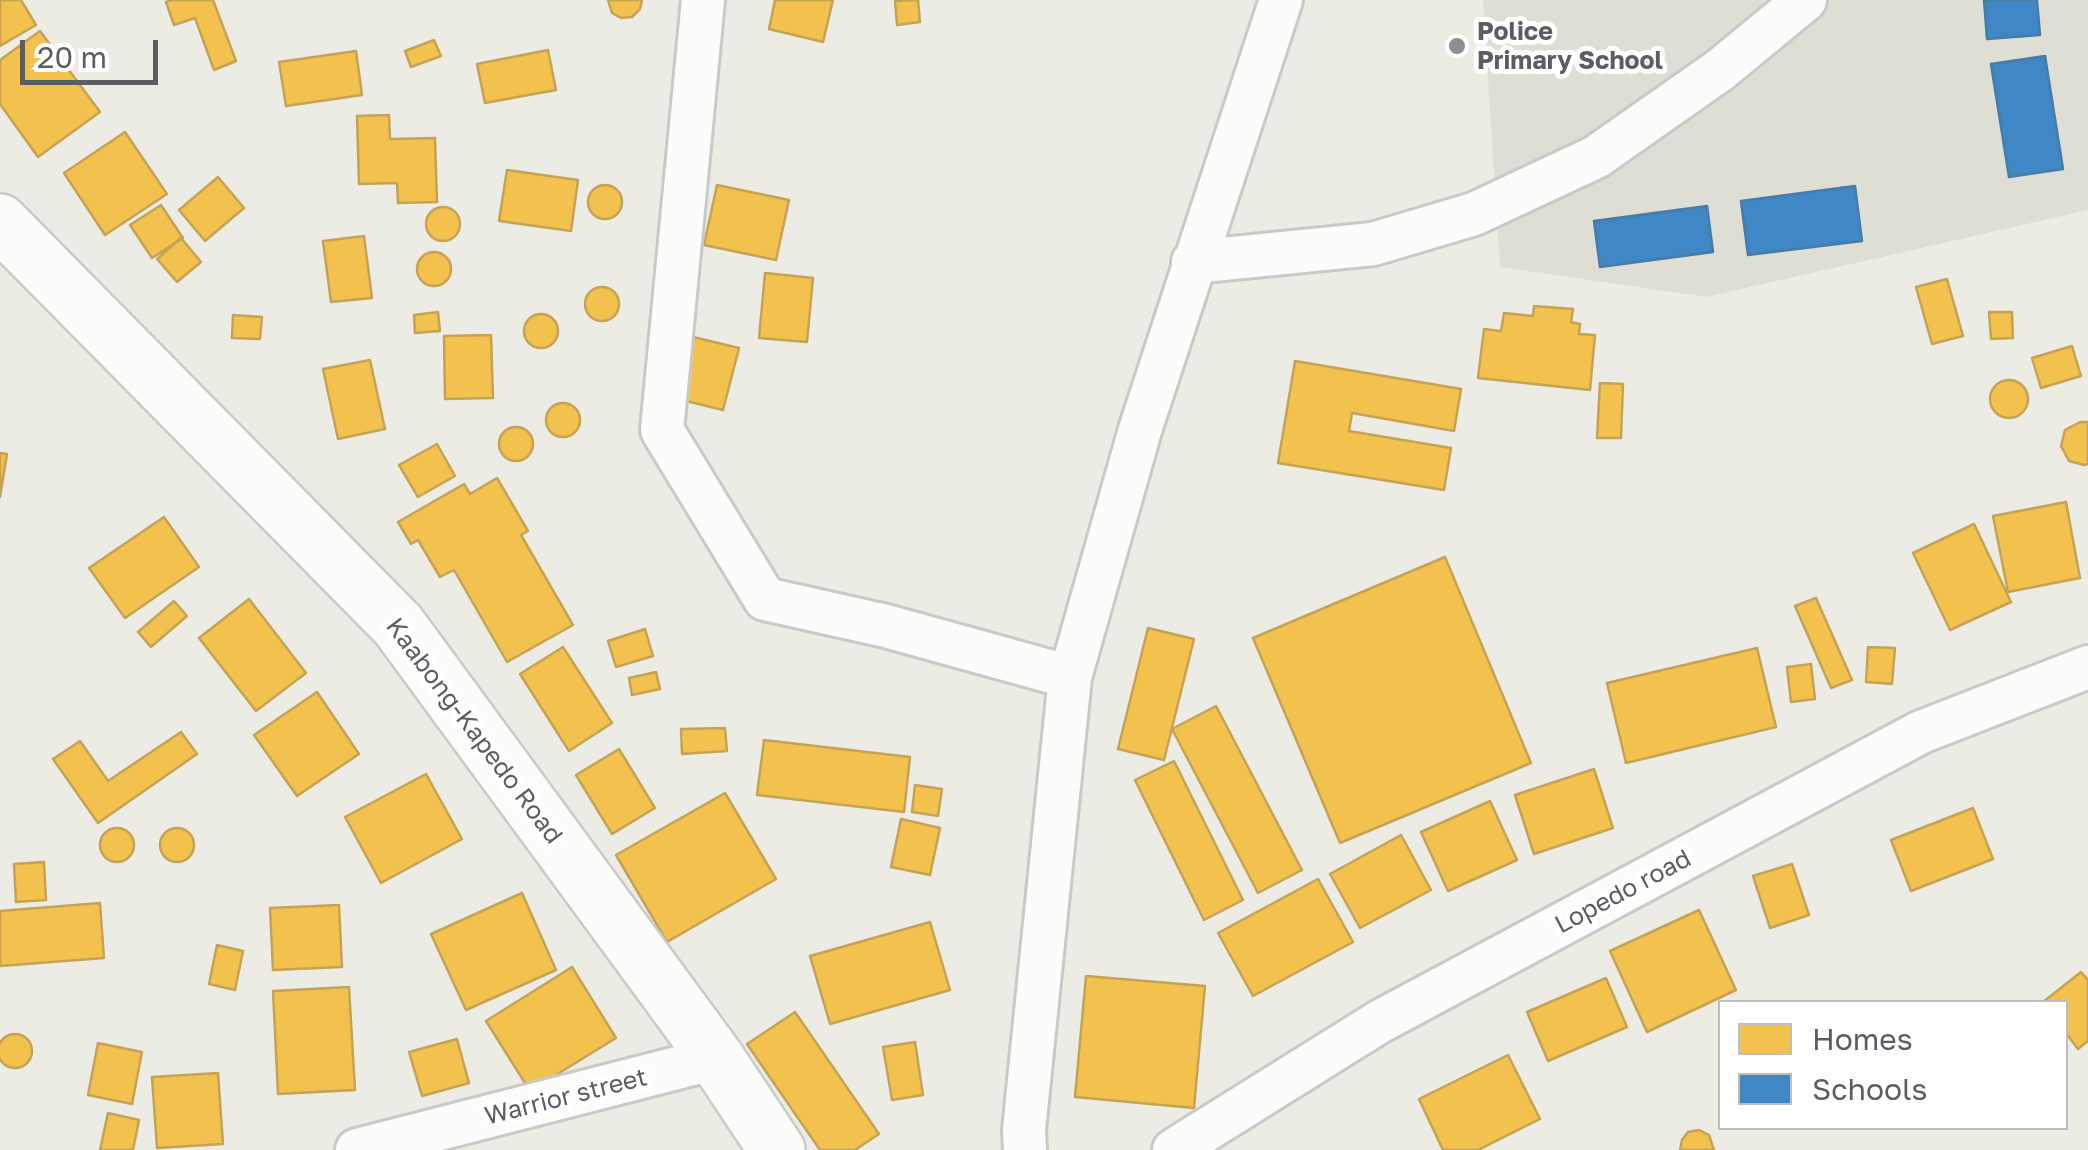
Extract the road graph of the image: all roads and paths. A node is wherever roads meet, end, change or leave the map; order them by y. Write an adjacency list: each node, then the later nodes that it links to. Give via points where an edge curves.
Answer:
1 (704, 0): 7 (street, via 662,430 765,600)
2 (1281, 0): 5 (street)
3 (1805, 0): 5 (street, via 1596,157 1474,214 1372,244)
4 (0, 222): 8 (main road, Kaabong-Kapedo Road, via 398,626)
5 (1193, 262): 7 (street)
6 (2088, 667): 12 (street, Lopedo road, via 1921,732 1379,1022)
7 (1070, 676): 11 (street)
8 (716, 1058): 9 (street, Warrior street); 10 (main road, Kaabong-Kapedo Road)
9 (357, 1150)
10 (777, 1150)
11 (1025, 1150)
12 (1174, 1150)

